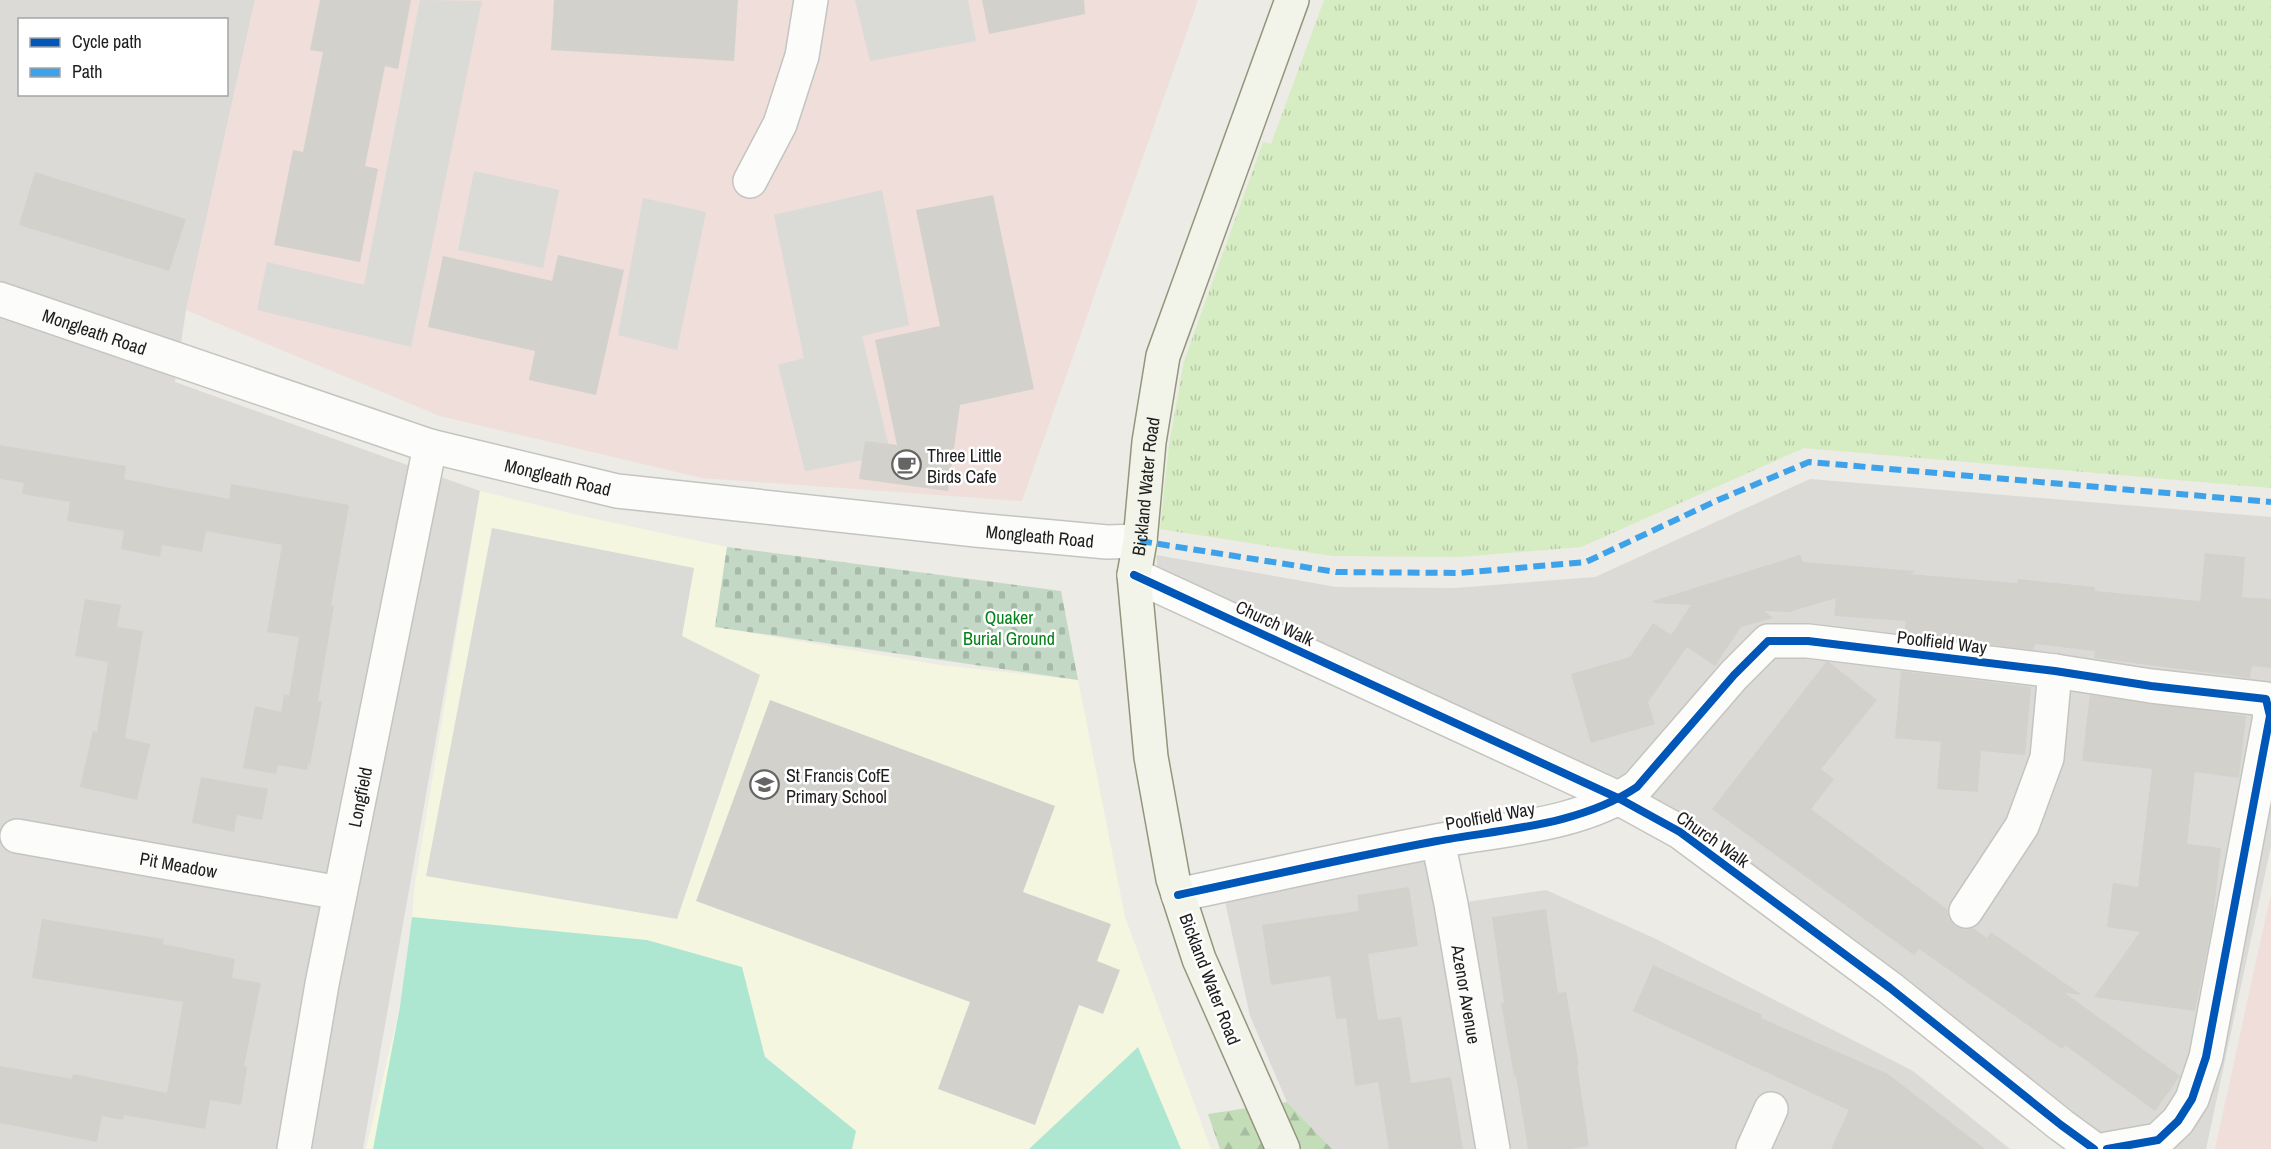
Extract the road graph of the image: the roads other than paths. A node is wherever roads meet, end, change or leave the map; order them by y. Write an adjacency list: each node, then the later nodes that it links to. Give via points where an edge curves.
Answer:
1 (812, 0): 3 (street, via 802,56 780,124)
2 (1292, 0): 6 (street, Bickland Water Road, via 1163,356 1149,442)
3 (750, 182)
4 (0, 299): 5 (street, Mongleath Road)
5 (430, 446): 6 (street, Mongleath Road, via 617,491 976,530 1107,542); 12 (street, Longfield)
6 (1140, 541): 7 (street, Bickland Water Road)
7 (1134, 575): 9 (street, Church Walk); 13 (street, Bickland Water Road, via 1152,757)
8 (2055, 671): 9 (street, Poolfield Way, via 1808,641 1768,640 1637,787); 14 (street, via 2047,758 2022,826); 21 (street, Poolfield Way, via 2151,687 2266,699 2270,716 2206,1058 2192,1100 2158,1140)
9 (1620, 799): 11 (street, Poolfield Way, via 1518,829); 20 (street, Church Walk, via 1680,832 1890,988)
10 (17, 836): 12 (street, Pit Meadow)
11 (1438, 841): 13 (street, Poolfield Way); 18 (street, Azenor Avenue)
12 (340, 893): 16 (street, Longfield)
13 (1178, 895): 17 (street, Bickland Water Road, via 1199,959)
14 (1966, 911)
15 (1771, 1109): 19 (street)
16 (294, 1149)
17 (1283, 1149)
18 (1493, 1149)
19 (1753, 1149)
20 (2094, 1149)
21 (2107, 1149)

